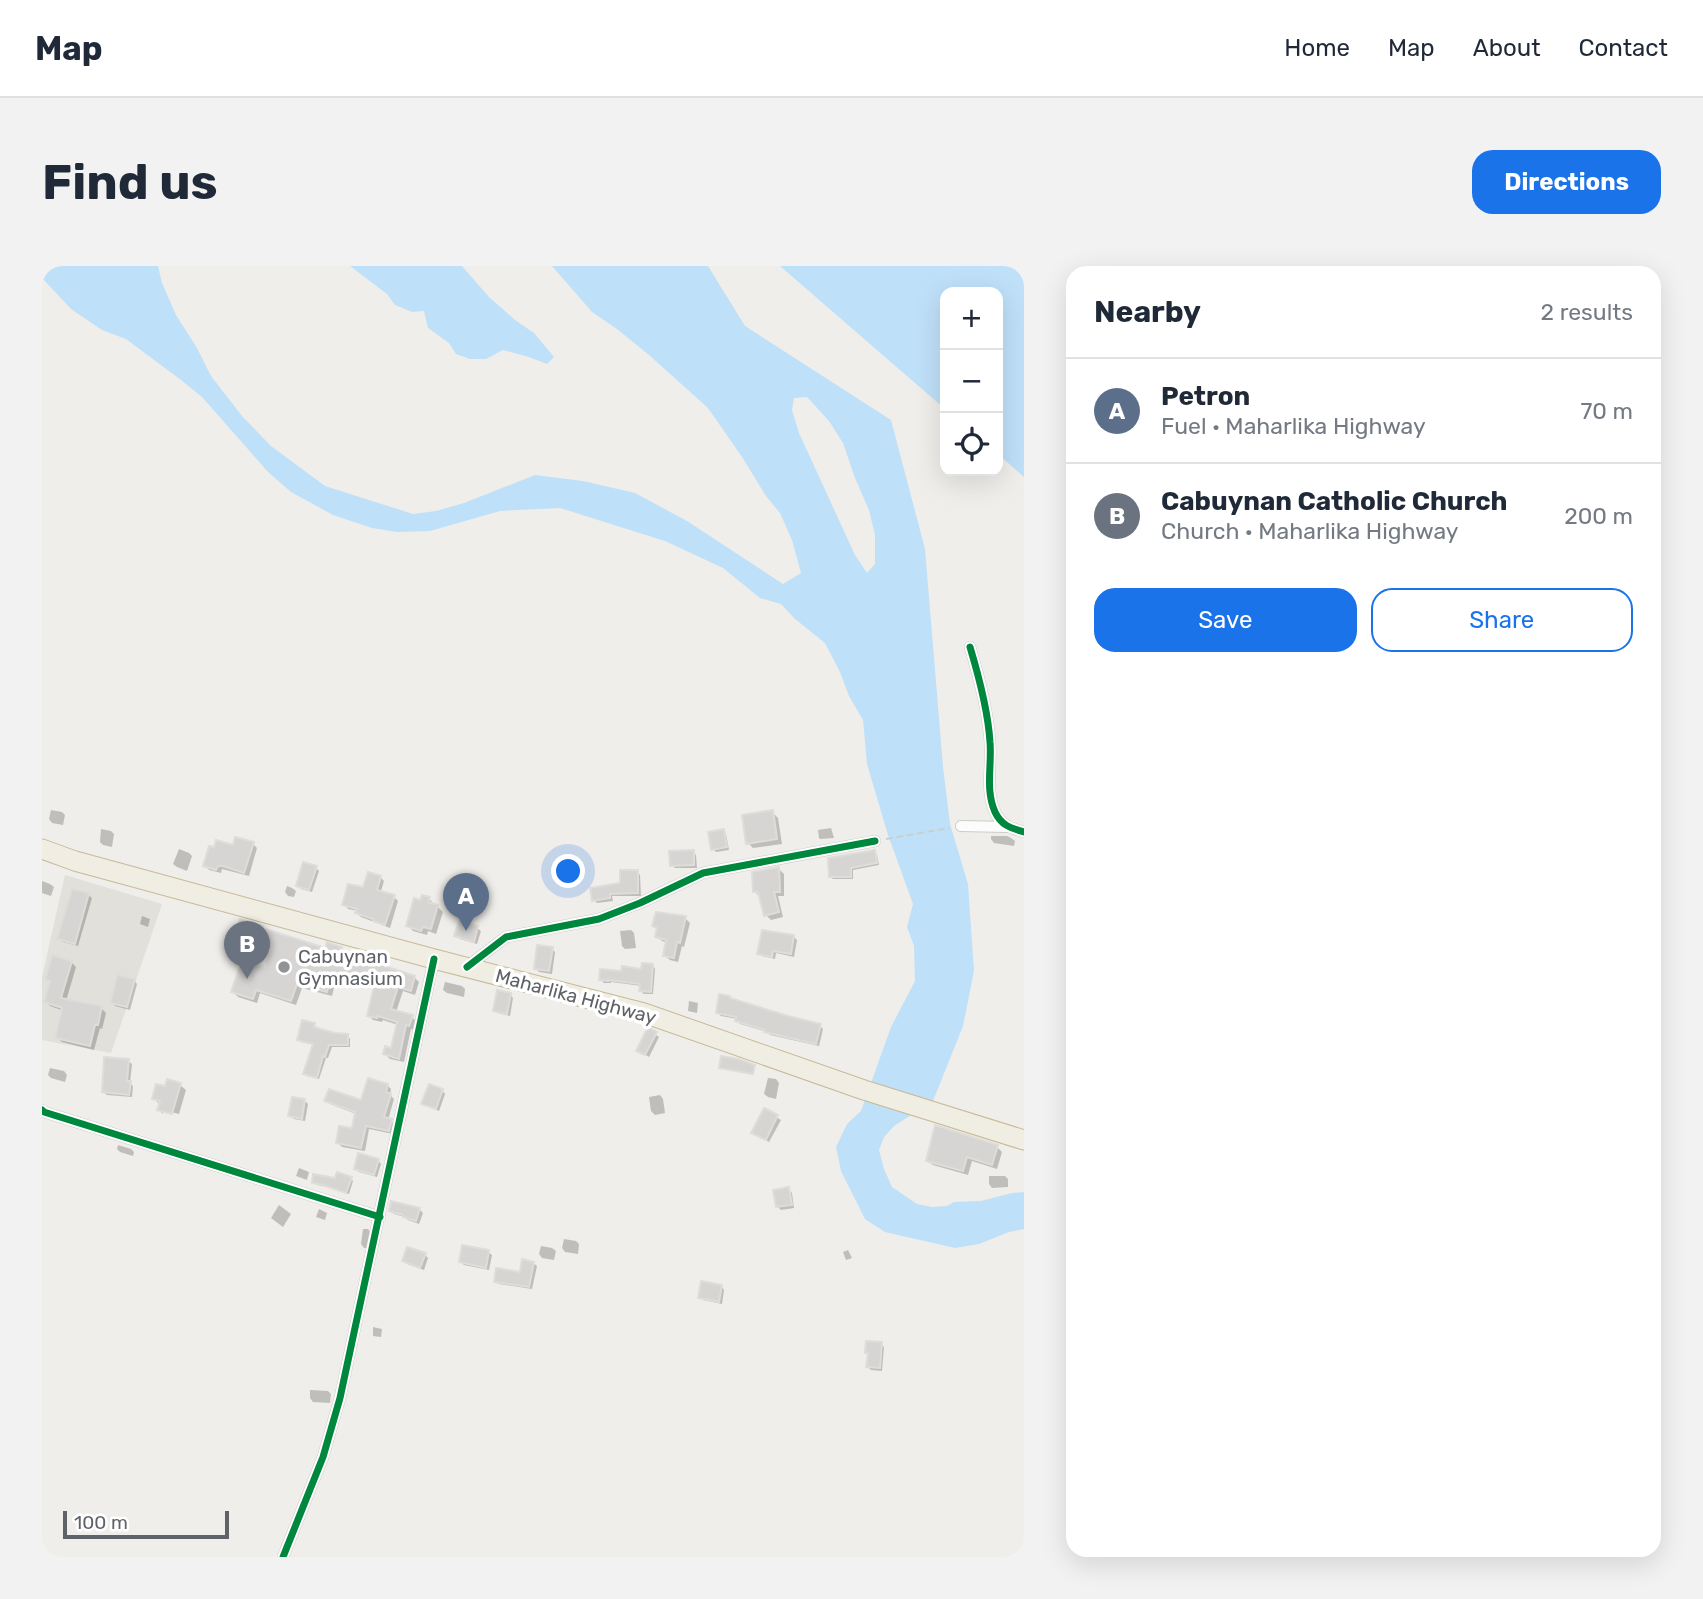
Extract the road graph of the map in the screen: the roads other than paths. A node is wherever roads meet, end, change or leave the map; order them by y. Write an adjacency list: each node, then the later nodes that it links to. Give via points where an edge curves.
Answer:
1 (970, 647): 3 (street, via 990,741 989,795)
2 (961, 826): 3 (street)
3 (1006, 827): 4 (street)
4 (1024, 832)
5 (875, 841): 8 (street, via 703,873 599,919 506,937)
6 (42, 849): 7 (highway, Maharlika Highway)
7 (434, 958): 8 (highway, Maharlika Highway); 11 (street)
8 (467, 967): 10 (highway, Maharlika Highway, via 644,1013)
9 (42, 1110): 11 (street)
10 (1024, 1140)
11 (380, 1217): 12 (street, via 340,1398 323,1457)
12 (283, 1557)

